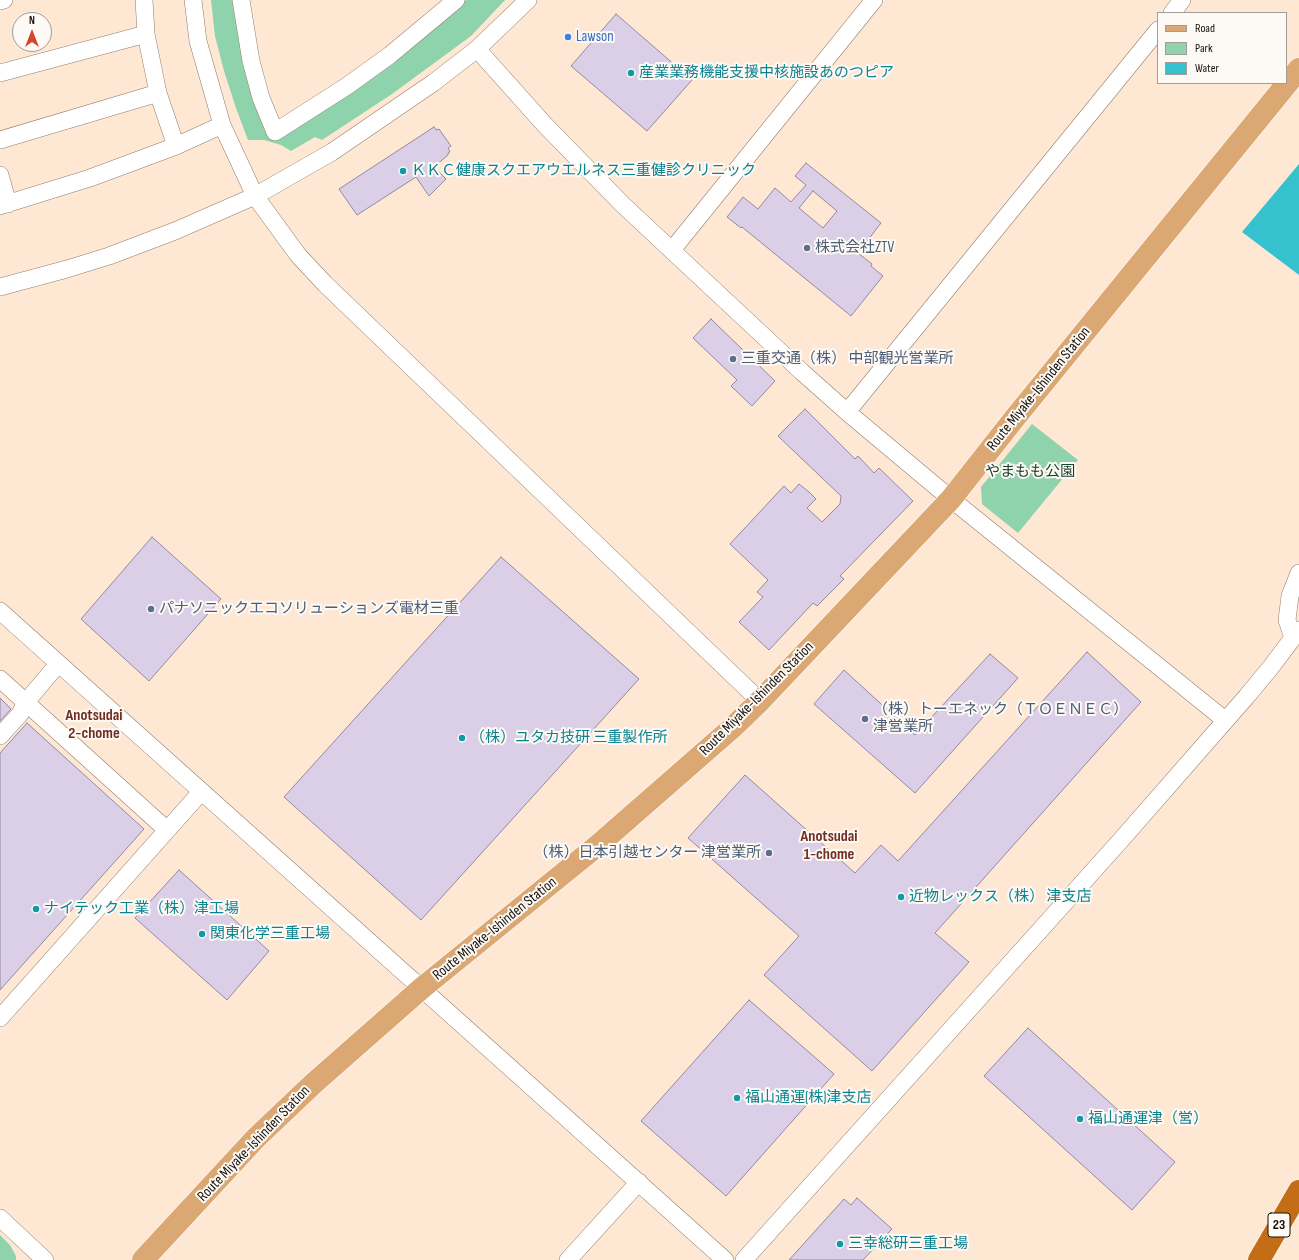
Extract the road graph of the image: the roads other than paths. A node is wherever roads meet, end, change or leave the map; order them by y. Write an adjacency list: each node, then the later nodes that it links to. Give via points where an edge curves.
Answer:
1 (4, 0): 9 (street)
2 (144, 0): 12 (street)
3 (193, 0): 19 (street, via 198,41)
4 (240, 0): 5 (street, via 251,61 261,98 275,132 390,55)
5 (456, 0)
6 (528, 0): 13 (street)
7 (874, 0): 25 (street)
8 (1182, 0): 10 (street)
9 (0, 1)
10 (1173, 12)
11 (1157, 31): 27 (street)
12 (146, 34): 15 (street); 18 (street)
13 (477, 50): 23 (street, via 433,84 332,152); 25 (street, via 544,124 622,204)
14 (1299, 69): 17 (main road, Route Miyake-Ishinden Station)
15 (0, 73)
16 (1287, 84): 28 (main road, Route Miyake-Ishinden Station)
17 (1287, 84)
18 (158, 93): 20 (street); 21 (street)
19 (222, 125): 21 (street); 23 (street)
20 (0, 140)
21 (176, 146): 24 (street, via 90,178)
22 (0, 175): 24 (street)
23 (255, 196): 26 (street, via 109,256); 34 (street, via 298,255 325,284)
24 (4, 205)
25 (672, 250): 27 (street)
26 (0, 287)
27 (847, 412): 28 (street)
28 (951, 498): 34 (main road, Route Miyake-Ishinden Station); 36 (street)
29 (1299, 573): 31 (street, via 1290,596 1287,620)
30 (0, 611): 32 (street)
31 (1296, 634): 36 (street)
32 (58, 664): 35 (street); 38 (street)
33 (0, 679): 35 (street)
34 (760, 700): 40 (main road, Route Miyake-Ishinden Station, via 732,728 597,846)
35 (26, 702): 37 (street, via 20,714); 39 (street)
36 (1225, 720): 49 (street)
37 (0, 736)
38 (201, 792): 39 (street); 40 (street)
39 (167, 830): 41 (street)
40 (422, 988): 42 (street); 46 (main road, Route Miyake-Ishinden Station, via 256,1138)
41 (0, 1018)
42 (638, 1182): 47 (street); 48 (street)
43 (1299, 1191): 50 (highway, 23)
44 (0, 1218): 45 (street)
45 (45, 1260)
46 (143, 1260)
47 (568, 1260)
48 (725, 1260)
49 (744, 1260)
50 (1259, 1260)

